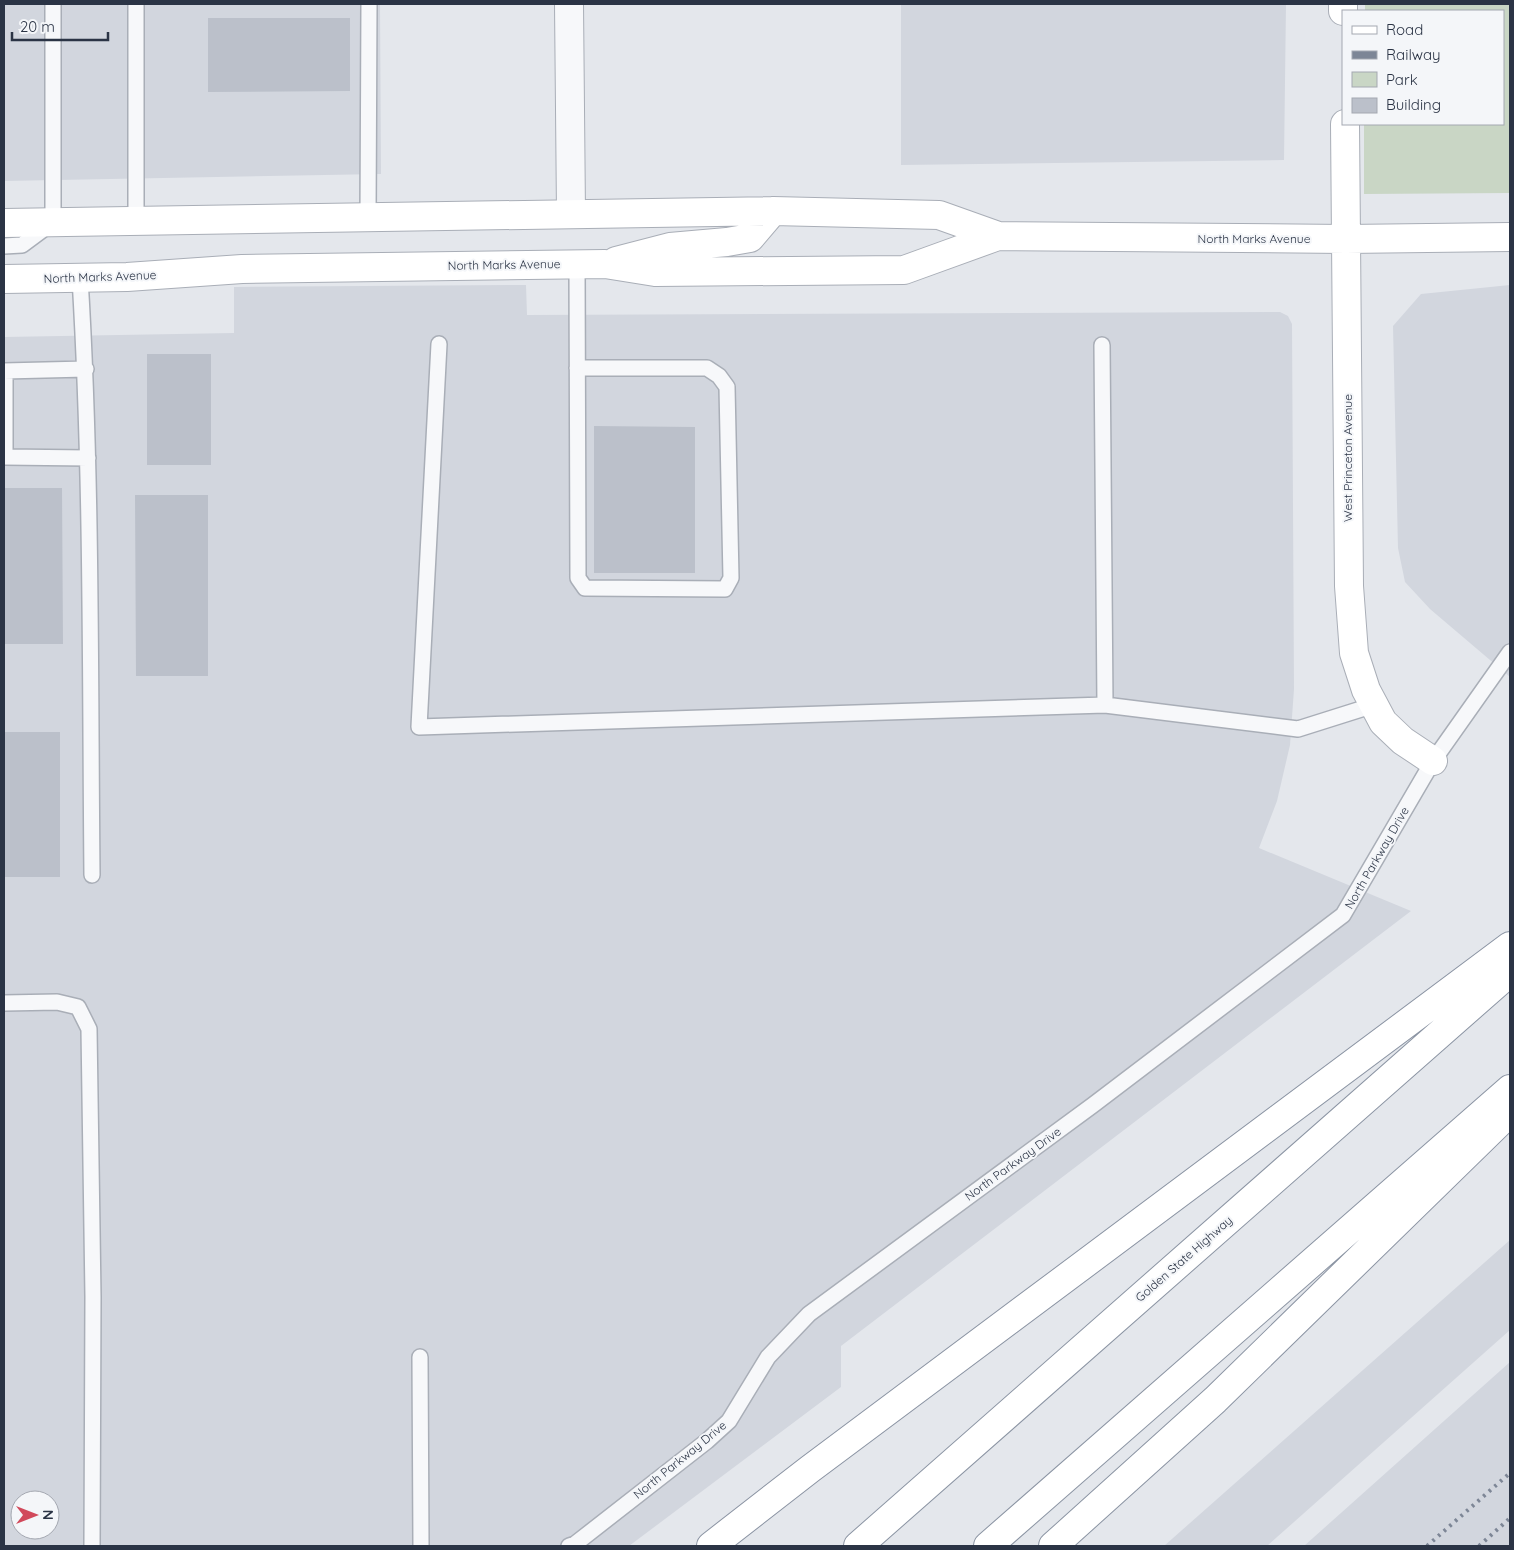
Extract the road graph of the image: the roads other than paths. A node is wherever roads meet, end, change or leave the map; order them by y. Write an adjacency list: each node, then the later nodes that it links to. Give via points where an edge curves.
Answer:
1 (53, 4): 10 (lane)
2 (136, 4): 9 (lane)
3 (368, 4): 8 (lane)
4 (568, 4): 7 (street)
5 (1345, 125): 14 (main road, West Princeton Avenue)
6 (773, 212): 7 (main road, North Marks Avenue); 12 (main road, North Marks Avenue, via 939,215); 17 (main road, via 750,238 670,247)
7 (571, 214): 8 (main road, North Marks Avenue)
8 (368, 218): 9 (main road, North Marks Avenue)
9 (136, 221): 10 (main road, North Marks Avenue)
10 (53, 222): 11 (main road, North Marks Avenue); 15 (lane, via 22,245)
11 (4, 223)
12 (998, 236): 14 (main road, North Marks Avenue); 17 (main road, North Marks Avenue, via 904,270 655,272)
13 (1510, 237): 14 (main road, North Marks Avenue)
14 (1346, 239): 29 (main road, West Princeton Avenue, via 1349,586 1354,653)
15 (4, 246)
16 (577, 264): 17 (main road, North Marks Avenue); 18 (main road, North Marks Avenue, via 242,269); 22 (lane)
17 (605, 264)
18 (80, 278): 19 (main road, North Marks Avenue); 23 (lane)
19 (4, 279)
20 (439, 344): 28 (lane, via 419,727)
21 (1102, 345): 28 (lane)
22 (577, 368): 22 (lane, via 707,368 727,387 731,578 725,589 585,588 578,578)
23 (86, 369): 24 (lane); 26 (lane)
24 (4, 371): 25 (lane)
25 (5, 431): 26 (lane, via 5,457)
26 (88, 458): 31 (lane)
27 (1510, 652): 30 (lane, North Parkway Drive)
28 (1105, 705): 29 (lane, via 1298,729)
29 (1374, 705): 30 (main road, West Princeton Avenue, via 1383,722 1402,741)
30 (1433, 761): 41 (lane, North Parkway Drive, via 1343,916 809,1314 768,1357 729,1421)
31 (92, 875)
32 (1510, 946): 42 (main road)
33 (1510, 972): 43 (main road, Golden State Highway)
34 (4, 1003): 39 (lane, via 57,1002 78,1007 89,1029)
35 (1510, 1089): 44 (main road)
36 (1510, 1112): 38 (main road)
37 (420, 1356): 40 (lane)
38 (1215, 1400): 45 (main road); 46 (main road)
39 (92, 1546)
40 (422, 1546)
41 (569, 1546)
42 (711, 1546)
43 (858, 1546)
44 (988, 1546)
45 (1053, 1546)
46 (1068, 1546)

